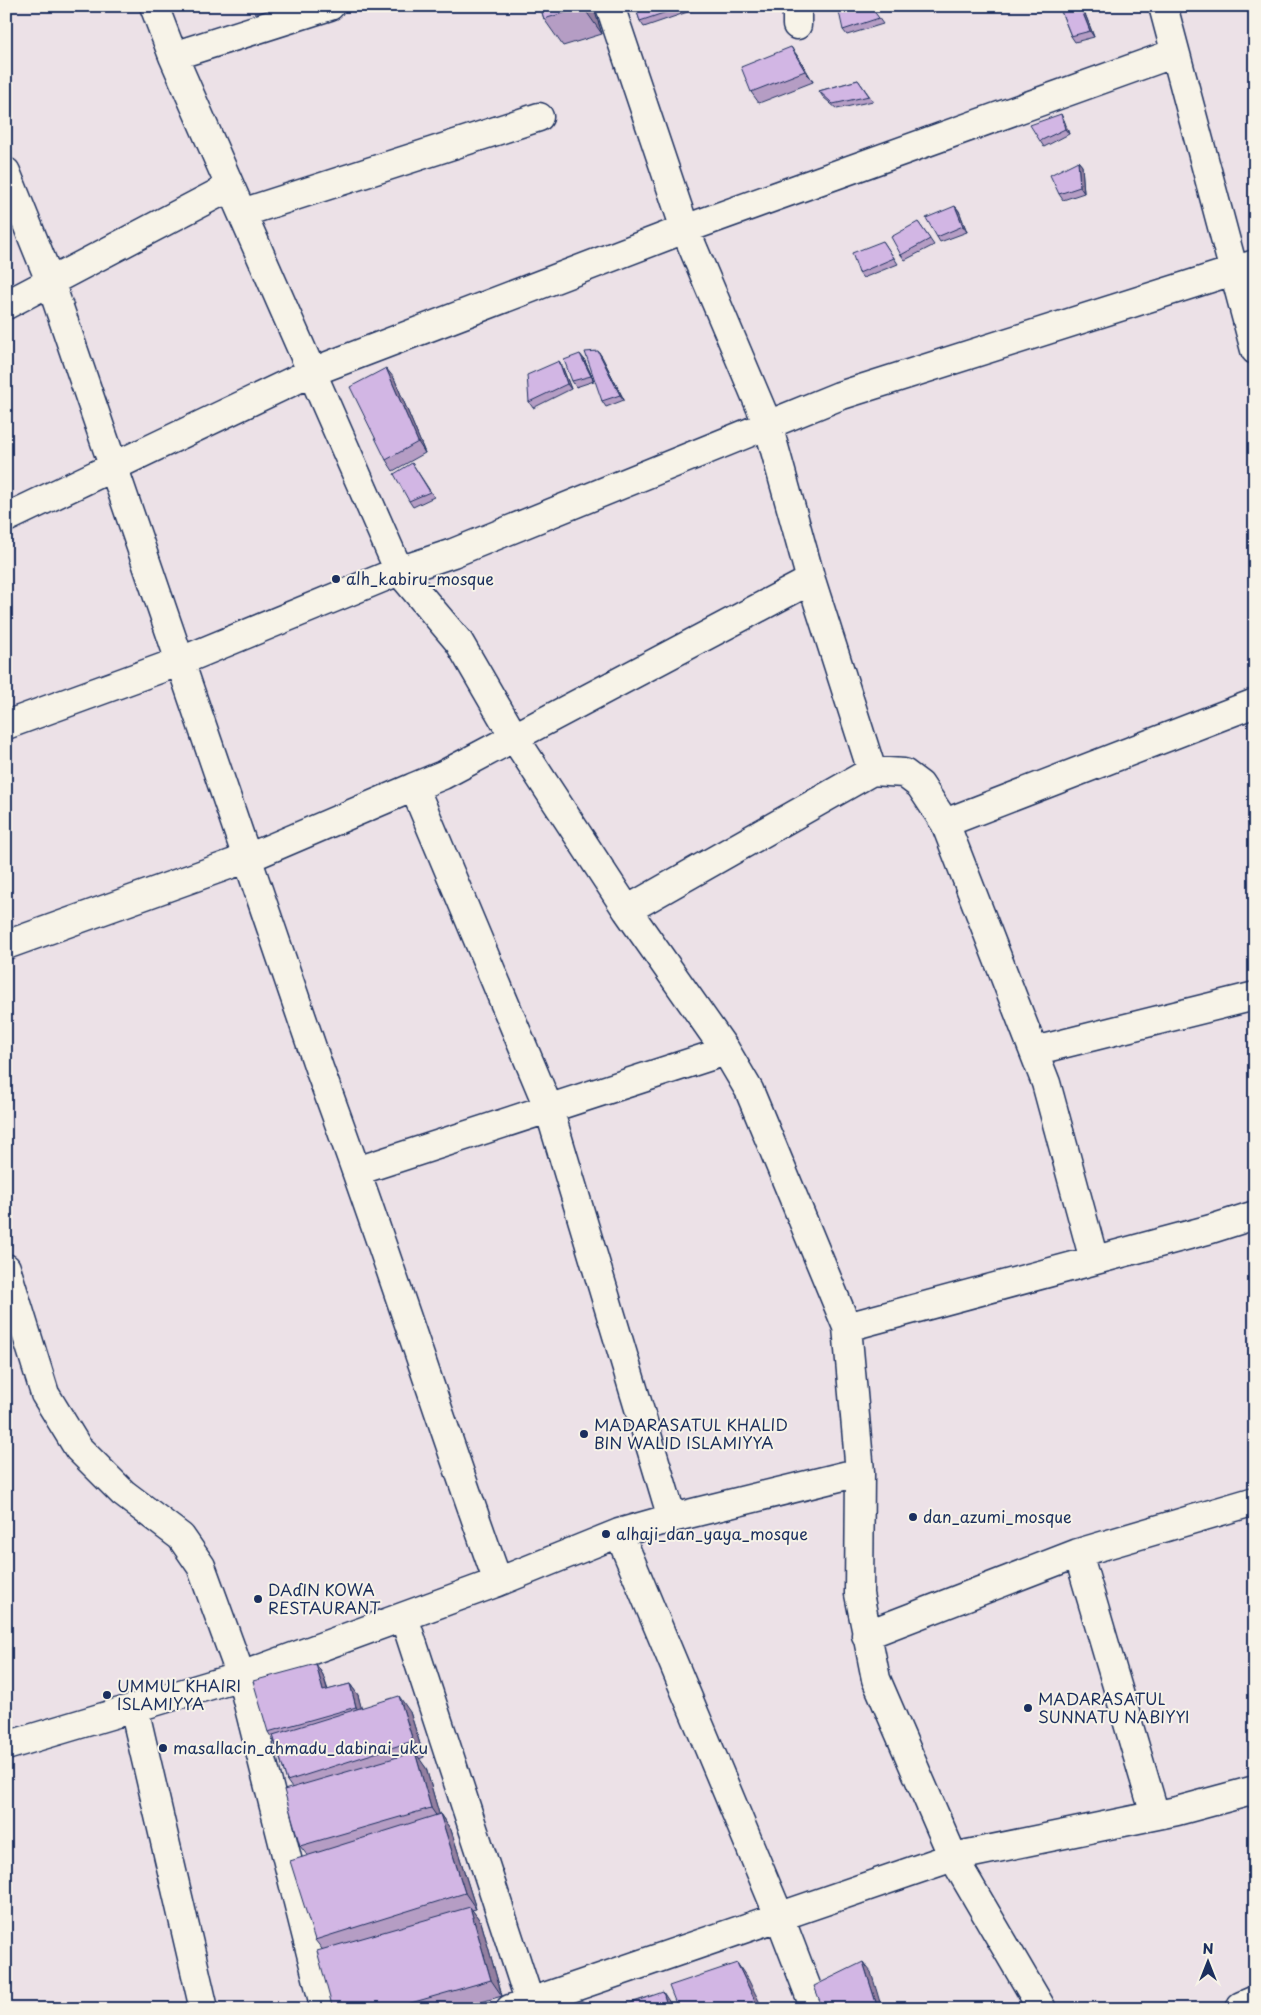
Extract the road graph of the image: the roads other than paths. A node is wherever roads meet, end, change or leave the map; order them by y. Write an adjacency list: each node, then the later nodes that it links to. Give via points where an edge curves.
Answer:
1 (154, 6): 6 (street)
2 (330, 6): 6 (street)
3 (610, 6): 11 (street)
4 (1163, 6): 5 (street)
5 (1176, 53): 11 (street); 12 (street)
6 (173, 56): 9 (street)
7 (539, 117): 10 (street)
8 (6, 172): 13 (street)
9 (230, 187): 10 (street); 13 (street)
10 (242, 213): 16 (street)
11 (685, 229): 16 (street); 17 (street)
12 (1244, 267): 15 (street); 17 (street, via 839,396)
13 (50, 281): 14 (street); 18 (street)
14 (6, 305)
15 (1255, 350)
16 (312, 372): 18 (street); 20 (street)
17 (768, 425): 20 (street, via 453,553); 21 (street)
18 (114, 467): 19 (street); 22 (street)
19 (6, 518)
20 (399, 571): 22 (street); 25 (street, via 459,642)
21 (811, 580): 25 (street); 26 (street)
22 (181, 660): 24 (street); 29 (street)
23 (1255, 703): 28 (street)
24 (6, 725)
25 (514, 736): 27 (street, via 442,775); 30 (street)
26 (872, 771): 28 (street, via 904,773 920,785); 30 (street)
27 (414, 786): 29 (street); 35 (street)
28 (945, 823): 34 (street)
29 (248, 858): 31 (street); 36 (street)
30 (626, 910): 33 (street)
31 (6, 945)
32 (1255, 996): 34 (street)
33 (726, 1051): 35 (street); 40 (street, via 749,1090)
34 (1034, 1051): 38 (street, via 1046,1083)
35 (549, 1108): 36 (street); 44 (street)
36 (357, 1171): 47 (street)
37 (1255, 1215): 38 (street)
38 (1094, 1260): 40 (street)
39 (6, 1268): 41 (street)
40 (847, 1327): 42 (street)
41 (16, 1336): 50 (street, via 45,1394 78,1448 123,1493 181,1537 201,1566)
42 (860, 1472): 44 (street); 49 (street, via 859,1594)
43 (1255, 1501): 46 (street)
44 (672, 1518): 45 (street)
45 (619, 1533): 47 (street); 56 (street)
46 (1078, 1554): 49 (street); 54 (street)
47 (498, 1582): 48 (street)
48 (404, 1617): 50 (street); 57 (street)
49 (866, 1635): 55 (street, via 876,1679)
50 (241, 1676): 51 (street); 59 (street)
51 (134, 1708): 52 (street); 58 (street)
52 (6, 1746)
53 (1255, 1790): 54 (street)
54 (1155, 1814): 55 (street)
55 (953, 1857): 56 (street); 61 (street)
56 (780, 1918): 57 (street); 60 (street)
57 (524, 2007)
58 (204, 2009)
59 (325, 2009)
60 (815, 2009)
61 (1042, 2009)

